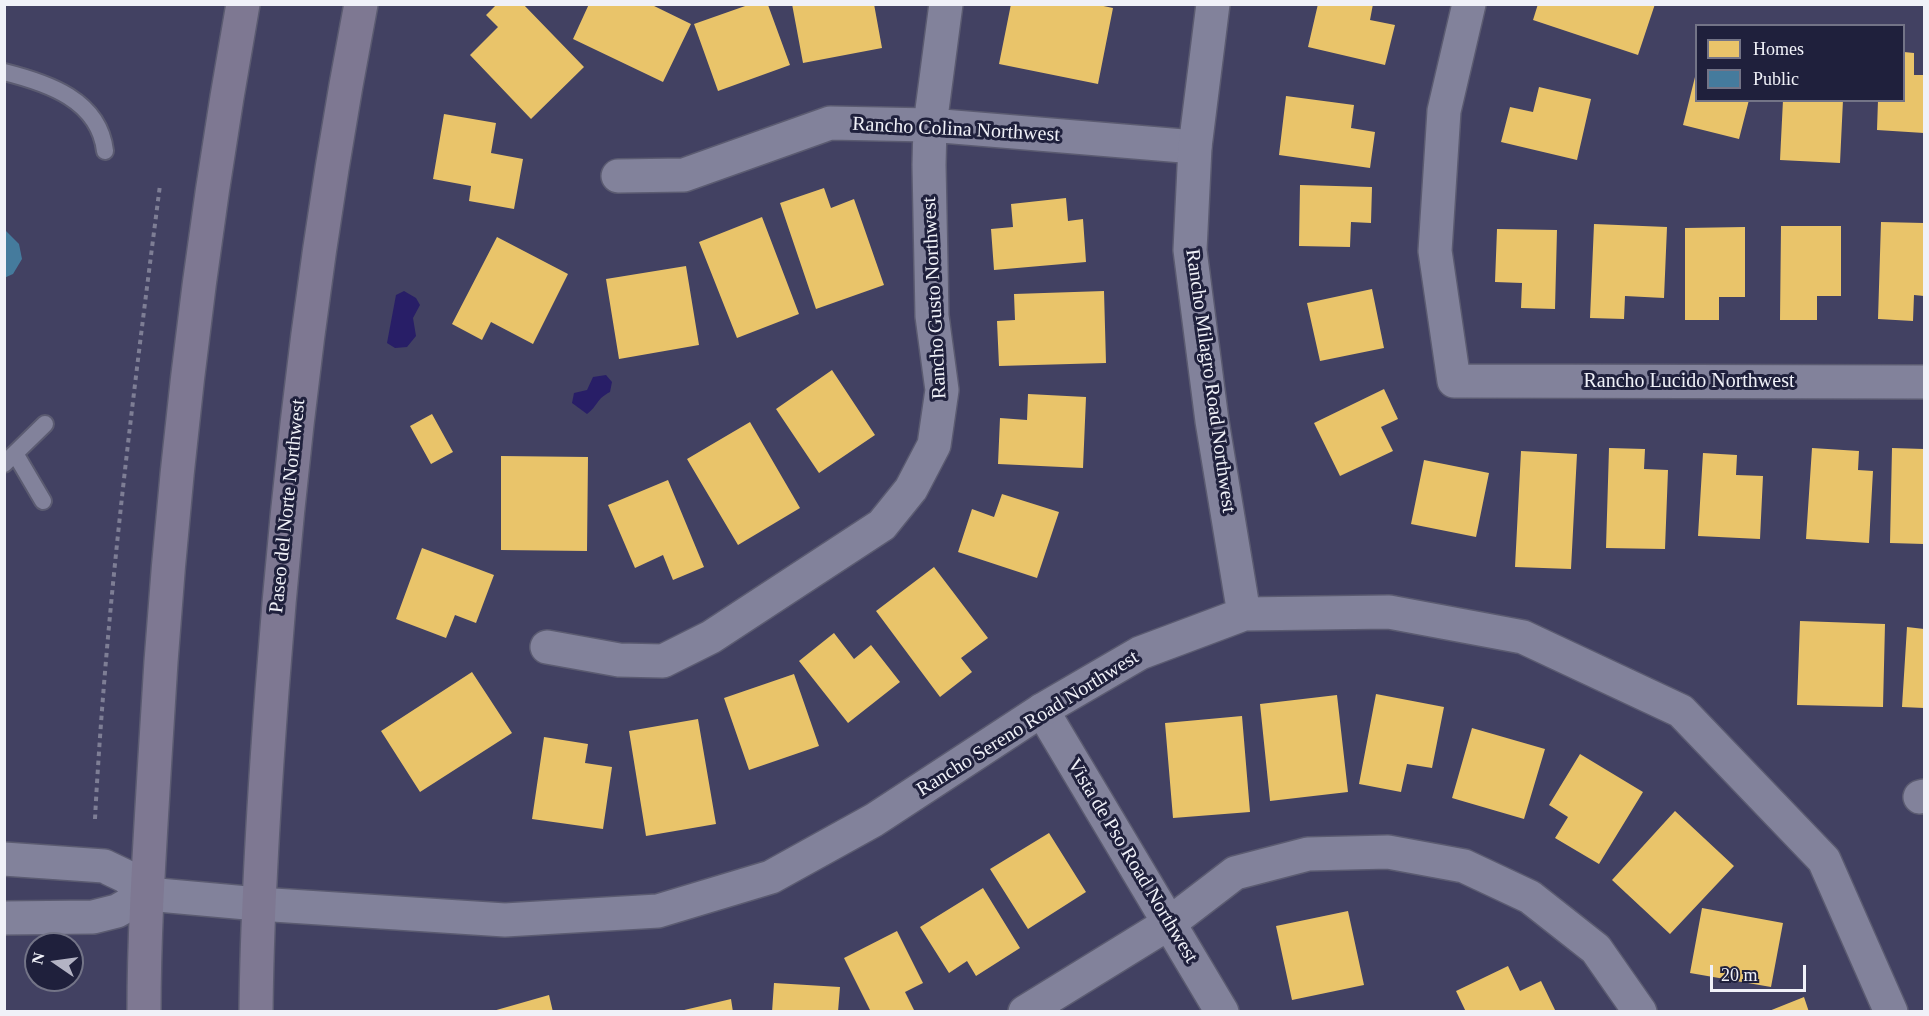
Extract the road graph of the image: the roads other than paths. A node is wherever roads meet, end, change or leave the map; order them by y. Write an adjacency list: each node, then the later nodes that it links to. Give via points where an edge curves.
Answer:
1 (243, 4): 19 (main road, via 194,308 176,470)
2 (361, 4): 20 (main road, Paseo del Norte Northwest, via 316,267 288,493)
3 (946, 4): 7 (street, Rancho Gusto Northwest)
4 (1213, 4): 8 (street, Rancho Milagro Road Northwest)
5 (1469, 4): 11 (street, Rancho Lucido Northwest, via 1444,111 1435,251 1454,381)
6 (4, 72): 9 (lane, via 57,88 76,100 103,134)
7 (930, 125): 8 (street, Rancho Colina Northwest); 10 (street, Rancho Colina Northwest, via 830,123 684,175); 16 (street, Rancho Gusto Northwest, via 932,316 942,390 934,445 911,489 882,525 711,637 663,661 619,660)
8 (1195, 147): 15 (street, Rancho Milagro Road Northwest, via 1190,250 1212,421)
9 (105, 151)
10 (618, 176)
11 (1924, 382)
12 (45, 424): 13 (lane)
13 (10, 459): 14 (lane)
14 (43, 501)
15 (1244, 614): 17 (street, Rancho Sereno Road Northwest, via 1140,653); 28 (street, Rancho Sereno Road Northwest, via 1389,612 1523,637 1681,711 1824,860)
16 (547, 647)
17 (1042, 710): 20 (street, Rancho Sereno Road Northwest, via 874,820 771,877 658,911 505,920); 22 (street, Vista de Pso Road Northwest)
18 (4, 860): 19 (street, via 104,866 125,876)
19 (147, 894): 20 (street, Rancho Sereno Road Northwest); 21 (street, via 117,911 93,917); 23 (main road)
20 (258, 904): 24 (main road, Paseo del Norte Northwest)
21 (4, 918)
22 (1171, 922): 25 (street); 26 (street, Vista de Pso Road Northwest); 27 (street, via 1235,873 1308,854 1388,852 1464,866 1530,897 1596,949)
23 (144, 1011)
24 (256, 1011)
25 (1025, 1011)
26 (1222, 1011)
27 (1640, 1011)
28 (1891, 1011)

